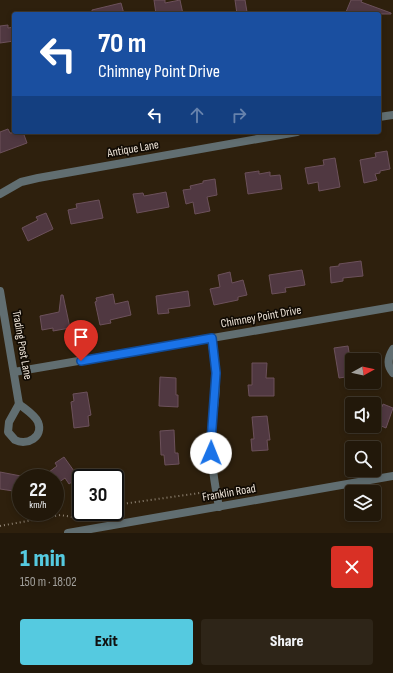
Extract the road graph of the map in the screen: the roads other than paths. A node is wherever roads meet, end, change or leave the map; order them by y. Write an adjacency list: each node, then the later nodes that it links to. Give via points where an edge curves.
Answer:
1 (393, 115): 2 (street)
2 (381, 117)
3 (286, 134): 4 (street, Antique Lane, via 38,178 21,182)
4 (0, 194)
5 (0, 291): 9 (street, Trading Post Lane)
6 (393, 307): 7 (street, Chimney Point Drive)
7 (212, 338): 9 (street, Chimney Point Drive); 13 (street, via 216,373 211,453)
8 (393, 349): 10 (street, via 388,361)
9 (14, 372): 11 (street, Trading Post Lane)
10 (393, 373)
11 (20, 404): 11 (street, via 34,416 38,425 37,435 26,443 15,440 8,432 9,422)
12 (393, 476): 13 (street, Franklin Road)
13 (219, 507): 14 (street, Franklin Road)
14 (68, 533)

